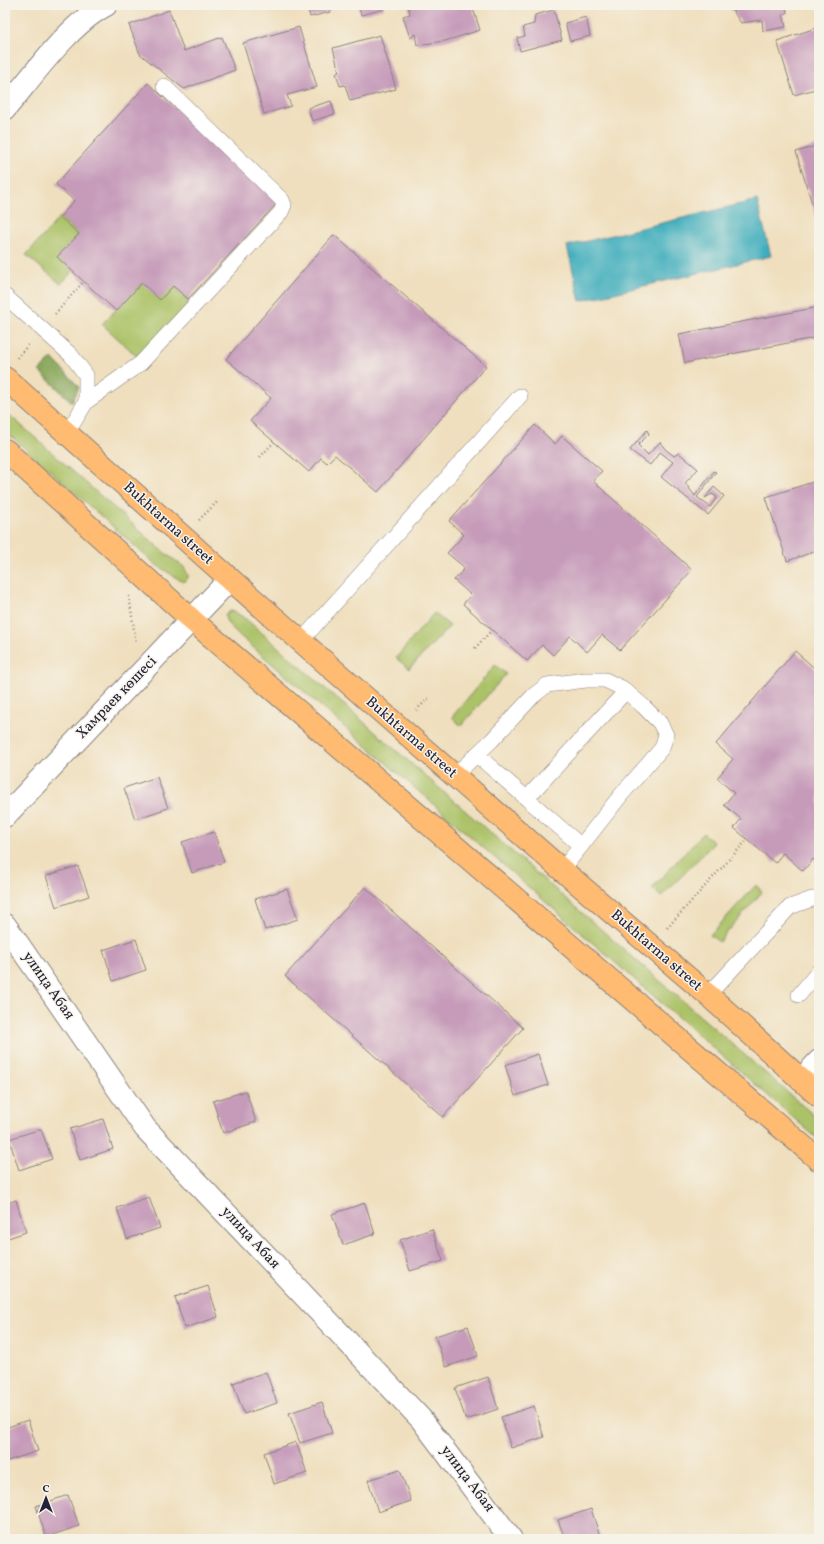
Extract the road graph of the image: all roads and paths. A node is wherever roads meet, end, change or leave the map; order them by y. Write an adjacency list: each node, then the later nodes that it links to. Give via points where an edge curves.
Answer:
1 (106, 5): 3 (street, via 67,35)
2 (164, 86): 7 (lane, via 282,200 284,205 281,212 141,363)
3 (5, 109)
4 (5, 296): 7 (lane, via 71,355 86,375)
5 (5, 378): 8 (main road, Bukhtarma street)
6 (520, 396): 18 (lane)
7 (86, 402): 8 (lane)
8 (67, 434): 14 (main road, Bukhtarma street)
9 (274, 442): 11 (path)
10 (5, 450): 16 (main road)
11 (260, 457)
12 (218, 500): 13 (path)
13 (194, 524)
14 (230, 579): 16 (street, Хамраев көшесі); 18 (main road, Bukhtarma street)
15 (129, 594): 20 (path)
16 (192, 620): 20 (street, Хамраев көшесі); 40 (main road)
17 (492, 630): 19 (path)
18 (301, 641): 25 (main road, Bukhtarma street)
19 (475, 648)
20 (141, 673): 27 (street, Хамраев көшесі)
21 (626, 691): 24 (lane, via 605,680 547,685); 26 (lane); 29 (lane, via 660,723 666,735 662,748)
22 (428, 698): 23 (path)
23 (413, 713)
24 (476, 755): 25 (lane); 26 (lane)
25 (454, 776): 30 (main road, Bukhtarma street)
26 (527, 798): 29 (lane)
27 (5, 816)
28 (748, 840): 33 (path)
29 (581, 846): 30 (lane)
30 (562, 870): 36 (main road, Bukhtarma street)
31 (819, 899): 36 (lane, via 790,907)
32 (5, 924): 41 (street, улица Абая, via 145,1128 421,1419)
33 (662, 933)
34 (819, 971): 35 (lane)
35 (799, 995)
36 (708, 996): 38 (main road, Bukhtarma street)
37 (819, 1061): 38 (street)
38 (801, 1080): 39 (main road, Bukhtarma street)
39 (819, 1096)
40 (819, 1160)
41 (512, 1539)

